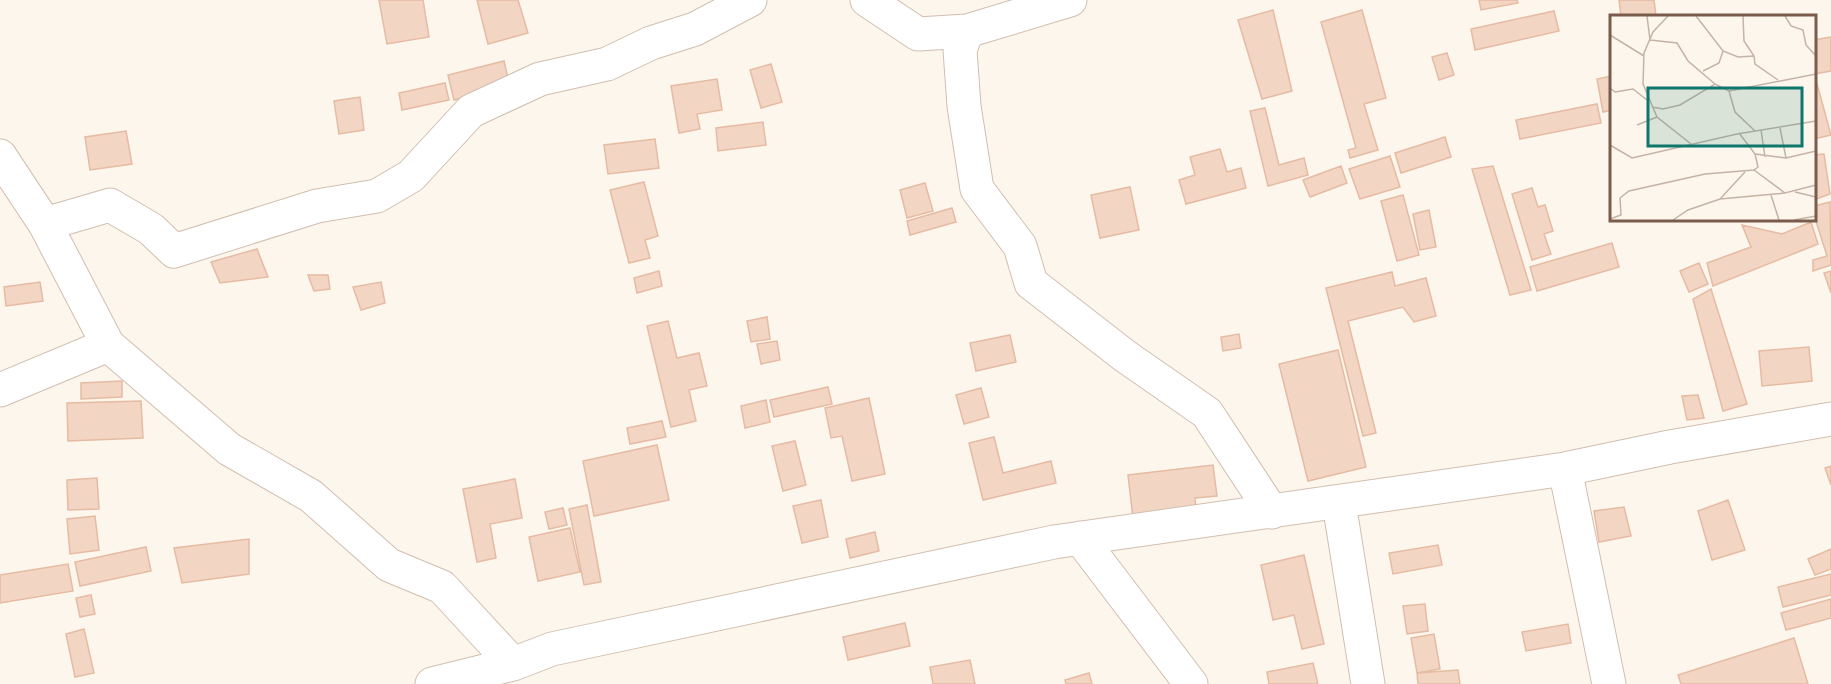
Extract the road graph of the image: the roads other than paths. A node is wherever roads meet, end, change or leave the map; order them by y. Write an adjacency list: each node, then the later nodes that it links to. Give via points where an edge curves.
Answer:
1 (750, 0): 6 (street, via 695,29 651,43 607,64 540,79 471,111 411,176 377,196 317,206 174,251 151,229 110,205)
2 (867, 0): 4 (street, via 918,34)
3 (1070, 0): 4 (street)
4 (967, 32): 12 (street, via 960,50 977,189 1020,246 1031,283 1207,413)
5 (0, 156): 6 (street)
6 (45, 224): 7 (street)
7 (108, 345): 8 (street); 14 (street, via 229,449 311,496 388,566 442,587)
8 (0, 390)
9 (1831, 419): 10 (street)
10 (1565, 469): 11 (street); 18 (street)
11 (1339, 503): 12 (street); 17 (street)
12 (1272, 512): 13 (street)
13 (1080, 538): 14 (street, via 552,649); 16 (street)
14 (513, 664): 15 (street)
15 (432, 684)
16 (1191, 684)
17 (1368, 684)
18 (1610, 684)

